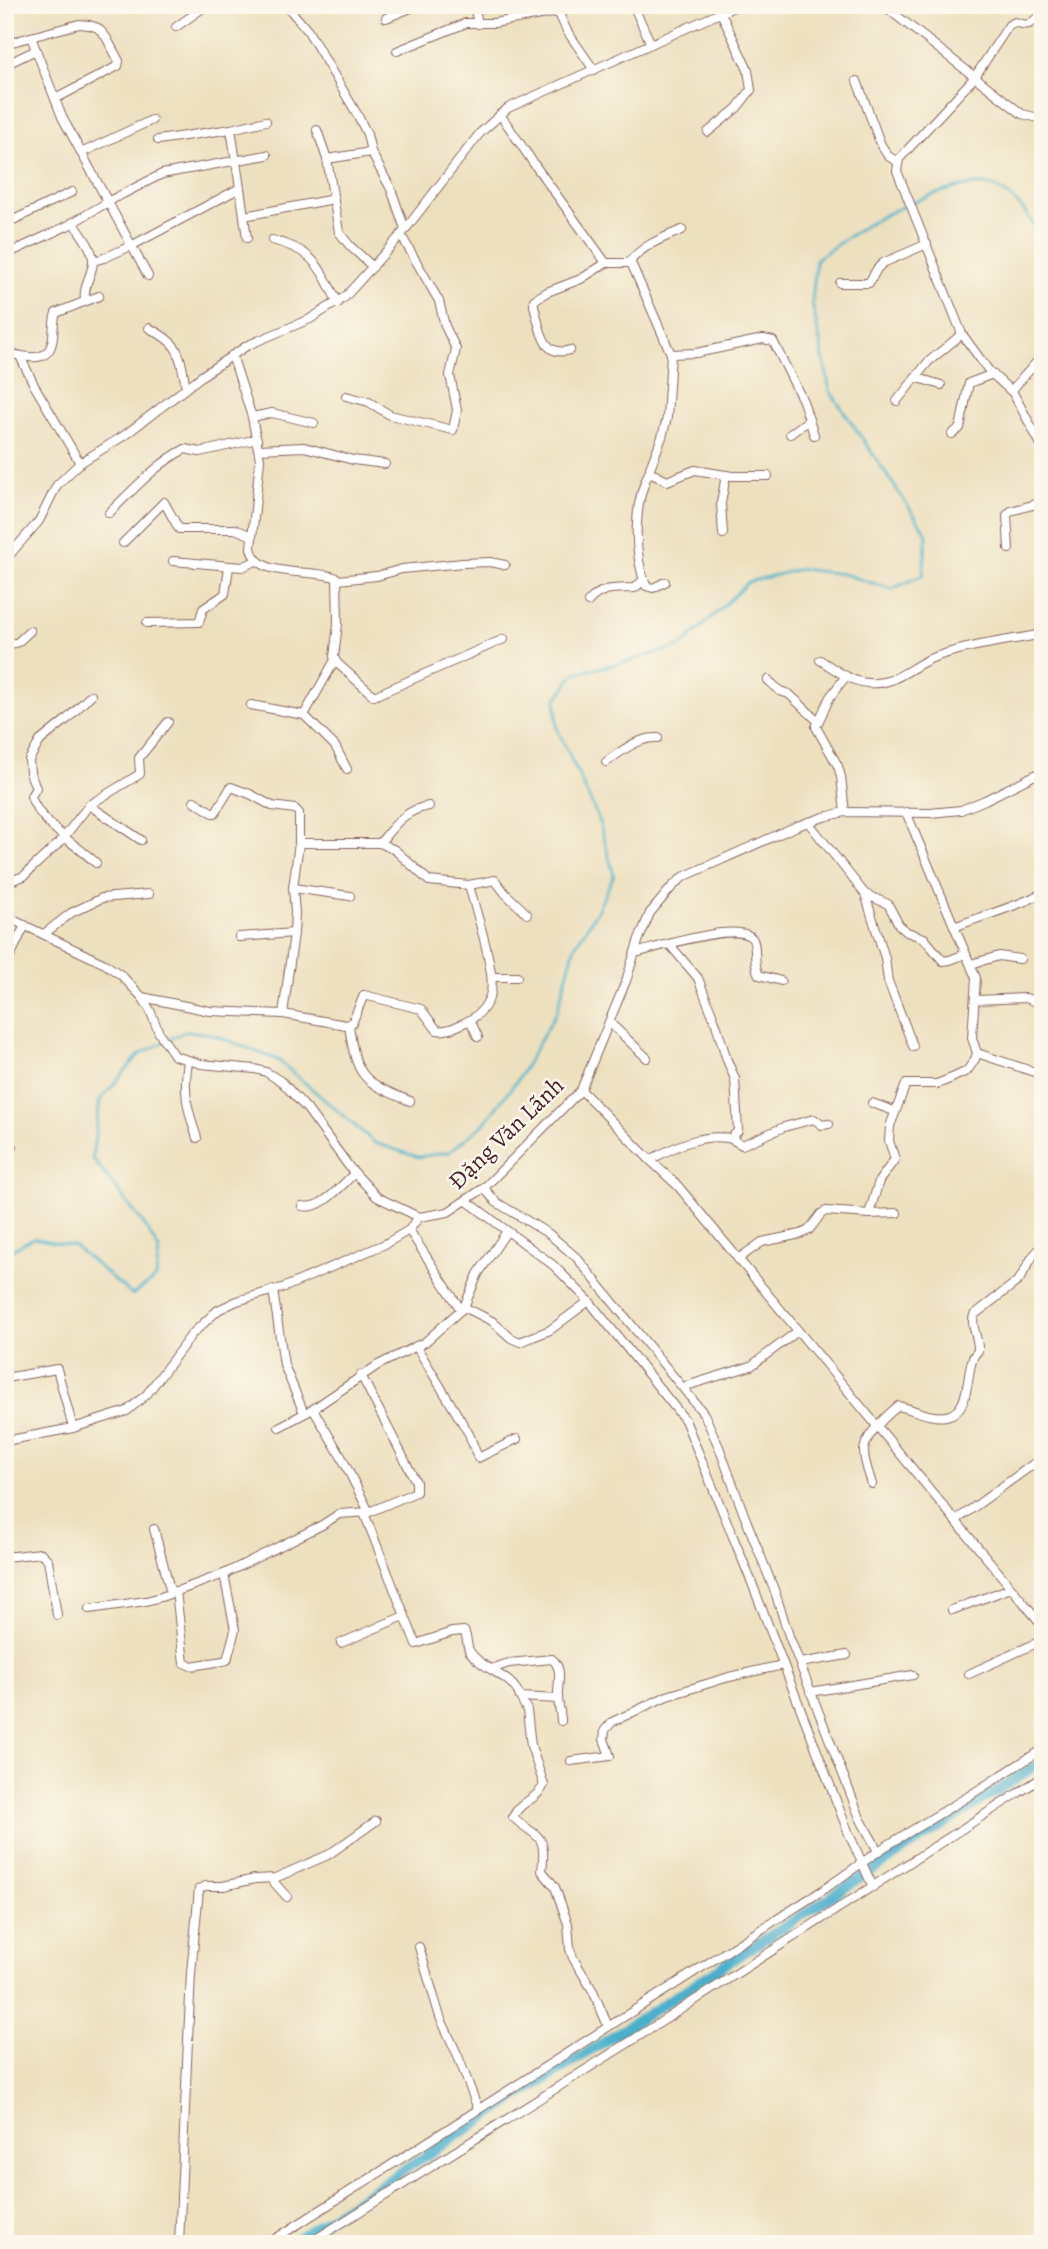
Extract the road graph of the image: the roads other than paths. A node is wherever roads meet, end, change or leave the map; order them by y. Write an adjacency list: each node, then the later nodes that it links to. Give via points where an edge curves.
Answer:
1 (207, 5): 13 (street)
2 (286, 5): 32 (street, via 330,66 365,131)
3 (418, 5): 11 (street)
4 (474, 5): 12 (street)
5 (633, 5): 16 (street)
6 (738, 5): 10 (street)
7 (883, 5): 21 (street)
8 (557, 9): 12 (street); 20 (street)
9 (1043, 12): 21 (street, via 1030,25 1010,23)
10 (721, 13): 16 (street); 30 (street, via 748,69 751,90)
11 (386, 18)
12 (478, 24): 18 (street, via 466,23)
13 (176, 27)
14 (31, 37): 15 (street); 17 (street); 23 (street, via 89,25 106,37 118,61 113,71)
15 (5, 44)
16 (651, 44): 20 (street)
17 (36, 50): 19 (street); 23 (street)
18 (397, 51)
19 (5, 65)
20 (594, 70): 24 (street)
21 (974, 78): 27 (street, via 1022,114); 37 (street)
22 (857, 81): 37 (street, via 881,145)
23 (55, 99): 33 (street)
24 (500, 114): 46 (street); 53 (street)
25 (152, 120): 33 (street)
26 (266, 121): 28 (street)
27 (1043, 121)
28 (231, 129): 31 (street); 36 (street)
29 (317, 130): 35 (street)
30 (708, 132)
31 (158, 140)
32 (371, 152): 35 (street); 46 (street, via 391,189)
33 (81, 153): 41 (street)
34 (267, 155): 36 (street)
35 (327, 159): 40 (street)
36 (236, 161): 38 (street); 41 (street, via 162,174)
37 (898, 162): 49 (street, via 897,171)
38 (240, 188): 42 (street); 50 (street)
39 (72, 191): 44 (street)
40 (334, 199): 42 (street); 55 (street, via 339,232)
41 (108, 202): 43 (street); 50 (street)
42 (244, 216): 47 (street)
43 (74, 222): 51 (street); 52 (street)
44 (5, 224)
45 (681, 230): 54 (street, via 648,245)
46 (403, 232): 55 (street); 74 (street, via 439,301 456,346 450,375 457,410 453,430 390,415 369,402)
47 (247, 238)
48 (272, 240): 60 (street, via 310,256)
49 (926, 244): 57 (street, via 883,263 869,283); 62 (street)
50 (131, 246): 52 (street); 56 (street)
51 (5, 255)
52 (93, 261): 59 (street)
53 (606, 263): 54 (street); 63 (street, via 534,300 547,346 561,353)
54 (629, 263): 65 (street)
55 (373, 267): 60 (street)
56 (148, 276)
57 (841, 283)
58 (99, 296): 59 (street)
59 (85, 300): 68 (street, via 56,313 48,351 36,357)
60 (338, 303): 66 (street)
61 (149, 328): 72 (street, via 177,348)
62 (962, 334): 69 (street); 70 (street)
63 (570, 350)
64 (5, 352): 68 (street)
65 (671, 354): 77 (street, via 773,341); 86 (street, via 667,418)
66 (232, 355): 72 (street); 76 (street)
67 (1043, 355): 73 (street)
68 (20, 356): 84 (street)
69 (993, 374): 73 (street); 80 (street, via 970,383 960,428)
70 (915, 377): 71 (street); 75 (street)
71 (941, 385)
72 (186, 387): 84 (street)
73 (1012, 391): 83 (street)
74 (346, 396)
75 (897, 401)
76 (252, 416): 78 (street, via 272,413); 82 (street)
77 (809, 420): 79 (street); 81 (street)
78 (314, 423)
79 (790, 434)
80 (951, 434)
81 (814, 435)
82 (258, 444): 85 (street, via 304,447); 90 (street, via 200,452 185,449 158,467); 92 (street, via 260,469)
83 (1043, 448)
84 (80, 463): 95 (street, via 57,485 39,522)
85 (385, 464)
86 (650, 470): 87 (street, via 667,481 695,470); 100 (street, via 637,523 636,544)
87 (726, 475): 88 (street); 91 (street, via 721,503)
88 (768, 476)
89 (1043, 502): 94 (street, via 1007,515)
90 (110, 513)
91 (723, 534)
92 (252, 536): 93 (street, via 235,529 179,529 164,502); 97 (street)
93 (123, 542)
94 (1009, 549)
95 (5, 561)
96 (173, 561): 99 (street)
97 (256, 561): 99 (street); 101 (street)
98 (505, 565): 101 (street, via 463,563)
99 (229, 567): 104 (street, via 225,594 202,609 199,622)
100 (644, 579): 102 (street, via 646,586 653,588); 103 (street, via 635,588 605,589)
101 (338, 580): 109 (street)
102 (665, 582)
103 (588, 602)
104 (147, 623)
105 (30, 631): 108 (street)
106 (1043, 634): 111 (street, via 961,650 886,682 870,684)
107 (504, 639): 109 (street, via 374,696)
108 (5, 646)
109 (335, 660): 115 (street)
110 (820, 660): 111 (street)
111 (846, 676): 116 (street)
112 (768, 680): 116 (street)
113 (91, 695): 128 (street, via 40,741 30,760 36,788 32,800)
114 (251, 705): 115 (street)
115 (304, 715): 120 (street, via 335,746)
116 (818, 721): 125 (street, via 817,731 838,766)
117 (168, 722): 123 (street, via 139,758 140,774)
118 (658, 738): 119 (street, via 636,742)
119 (606, 762)
120 (347, 769)
121 (1043, 771): 126 (street, Đặng Văn Lãnh, via 961,810)
122 (194, 801): 131 (street, via 215,813 232,787 272,806 295,809 300,818)
123 (89, 805): 128 (street); 129 (street)
124 (429, 806): 130 (street, via 404,814)
125 (845, 812): 126 (street, Đặng Văn Lãnh); 127 (street, Đặng Văn Lãnh)
126 (906, 812): 143 (street)
127 (808, 822): 138 (street); 148 (street, Đặng Văn Lãnh, via 683,877 655,906)
128 (65, 836): 132 (street); 133 (street, via 24,876)
129 (141, 840)
130 (380, 842): 131 (street); 134 (street, via 429,881)
131 (299, 843): 135 (street)
132 (96, 863)
133 (5, 883)
134 (469, 885): 140 (street, via 495,880); 153 (street)
135 (293, 888): 139 (street); 144 (street)
136 (1043, 893): 143 (street)
137 (149, 894): 145 (street, via 102,898 71,913)
138 (865, 894): 149 (street, via 888,904 899,925 924,938 943,961); 164 (street, via 888,981)
139 (350, 896)
140 (527, 914)
141 (5, 916): 142 (street)
142 (25, 925): 145 (street); 152 (street)
143 (954, 927): 149 (street)
144 (294, 933): 146 (street); 159 (street)
145 (44, 934): 156 (street, via 105,964)
146 (239, 937)
147 (670, 944): 148 (street); 155 (street, via 717,933 744,933 753,940 758,973); 175 (street, via 698,978 735,1079 738,1131)
148 (635, 953): 161 (street, Đặng Văn Lãnh)
149 (965, 954): 151 (street)
150 (1020, 959): 151 (street, via 999,956)
151 (971, 964): 157 (street)
152 (5, 968)
153 (492, 977): 154 (street); 160 (street, via 491,994 482,1012)
154 (517, 977)
155 (781, 981)
156 (142, 997): 159 (street, via 210,1011); 167 (street, via 172,1053)
157 (975, 1000): 158 (street, via 1026,998); 165 (street, via 972,1038)
158 (1043, 1005)
159 (283, 1014): 162 (street)
160 (470, 1020): 162 (street, via 437,1030 421,1009 365,995); 163 (street)
161 (609, 1021): 166 (street); 169 (street, Đặng Văn Lãnh)
162 (349, 1025): 170 (street, via 357,1067 382,1090)
163 (478, 1037)
164 (913, 1046)
165 (977, 1053): 168 (street); 172 (street, via 967,1071 936,1084 906,1084)
166 (647, 1058)
167 (188, 1061): 174 (street, via 185,1098); 177 (street, via 255,1069 282,1082)
168 (1043, 1075)
169 (581, 1090): 176 (street); 178 (street, Đặng Văn Lãnh)
170 (410, 1101)
171 (872, 1103): 172 (street)
172 (894, 1111): 182 (street, via 888,1137 895,1159 879,1181)
173 (829, 1124): 175 (street, via 814,1119 742,1145)
174 (197, 1138)
175 (732, 1138): 176 (street, via 683,1143)
176 (649, 1160): 187 (street)
177 (355, 1173): 180 (street, via 318,1205); 183 (street, via 377,1197)
178 (484, 1188): 179 (street, Đặng Văn Lãnh); 195 (street, via 496,1202 549,1234 577,1258)
179 (467, 1201): 183 (street, Đặng Văn Lãnh, via 448,1212); 185 (street)
180 (302, 1206)
181 (897, 1213): 182 (street)
182 (869, 1214): 187 (street, via 826,1210 809,1230 762,1242)
183 (419, 1217): 184 (street)
184 (409, 1230): 188 (street); 190 (street)
185 (508, 1231): 189 (street, via 553,1265); 190 (street)
186 (1043, 1245): 201 (street, via 1020,1280 974,1315 978,1351 955,1412 939,1416 898,1406)
187 (738, 1259): 191 (street)
188 (273, 1290): 198 (street, via 284,1365); 202 (street, via 237,1301 205,1320 132,1408)
189 (589, 1301): 190 (street, via 550,1330 520,1342 492,1321); 199 (street)
190 (462, 1309): 192 (street)
191 (798, 1331): 195 (street, via 751,1366); 201 (street)
192 (416, 1346): 193 (street); 203 (street, via 469,1434 478,1458)
193 (361, 1375): 196 (street); 207 (street, via 417,1488 411,1495)
194 (5, 1378): 202 (street, via 57,1368)
195 (683, 1387): 197 (street)
196 (313, 1409): 198 (street); 207 (street)
197 (700, 1409): 199 (street); 222 (street, via 719,1447)
198 (304, 1413): 200 (street)
199 (685, 1420): 223 (street)
200 (279, 1427)
201 (878, 1427): 206 (street, via 864,1448); 208 (street)
202 (73, 1428): 204 (street)
203 (517, 1439)
204 (5, 1441)
205 (1043, 1457): 208 (street)
206 (872, 1484)
207 (367, 1513): 211 (street, via 335,1515); 217 (street)
208 (955, 1521): 212 (street)
209 (153, 1529): 213 (street)
210 (5, 1557): 216 (street, via 46,1556)
211 (224, 1574): 213 (street); 213 (street, via 235,1630 227,1660 184,1663)
212 (1011, 1588): 215 (street); 218 (street)
213 (174, 1592): 214 (street)
214 (89, 1609)
215 (952, 1610)
216 (57, 1615)
217 (404, 1616): 220 (street); 224 (street, via 416,1644 464,1631 470,1651)
218 (1043, 1626)
219 (1043, 1640): 225 (street)
220 (341, 1643)
221 (848, 1655): 222 (street)
222 (800, 1663): 227 (street)
223 (783, 1665): 232 (street, via 667,1696 612,1722 604,1739 610,1756); 236 (street)
224 (491, 1669): 228 (street); 229 (street, via 552,1659 558,1668)
225 (969, 1674)
226 (913, 1675): 227 (street)
227 (810, 1692): 235 (street, via 860,1818)
228 (520, 1697): 229 (street); 241 (street, via 528,1713 531,1746 544,1786 513,1817 542,1842 542,1871 559,1896 570,1950)
229 (558, 1699): 230 (street)
230 (561, 1720)
231 (1043, 1749): 235 (street)
232 (572, 1761)
233 (1043, 1777): 238 (street)
234 (376, 1821): 237 (street, via 328,1855)
235 (878, 1851): 236 (street)
236 (863, 1864): 238 (street); 241 (street)
237 (271, 1879): 239 (street); 243 (street, via 206,1886 198,1891)
238 (871, 1882): 245 (street, via 580,2074)
239 (287, 1897)
240 (419, 1947): 242 (street, via 440,2017)
241 (608, 2025): 242 (street)
242 (478, 2109): 244 (street)
243 (179, 2244)
244 (267, 2244)
245 (308, 2244)

